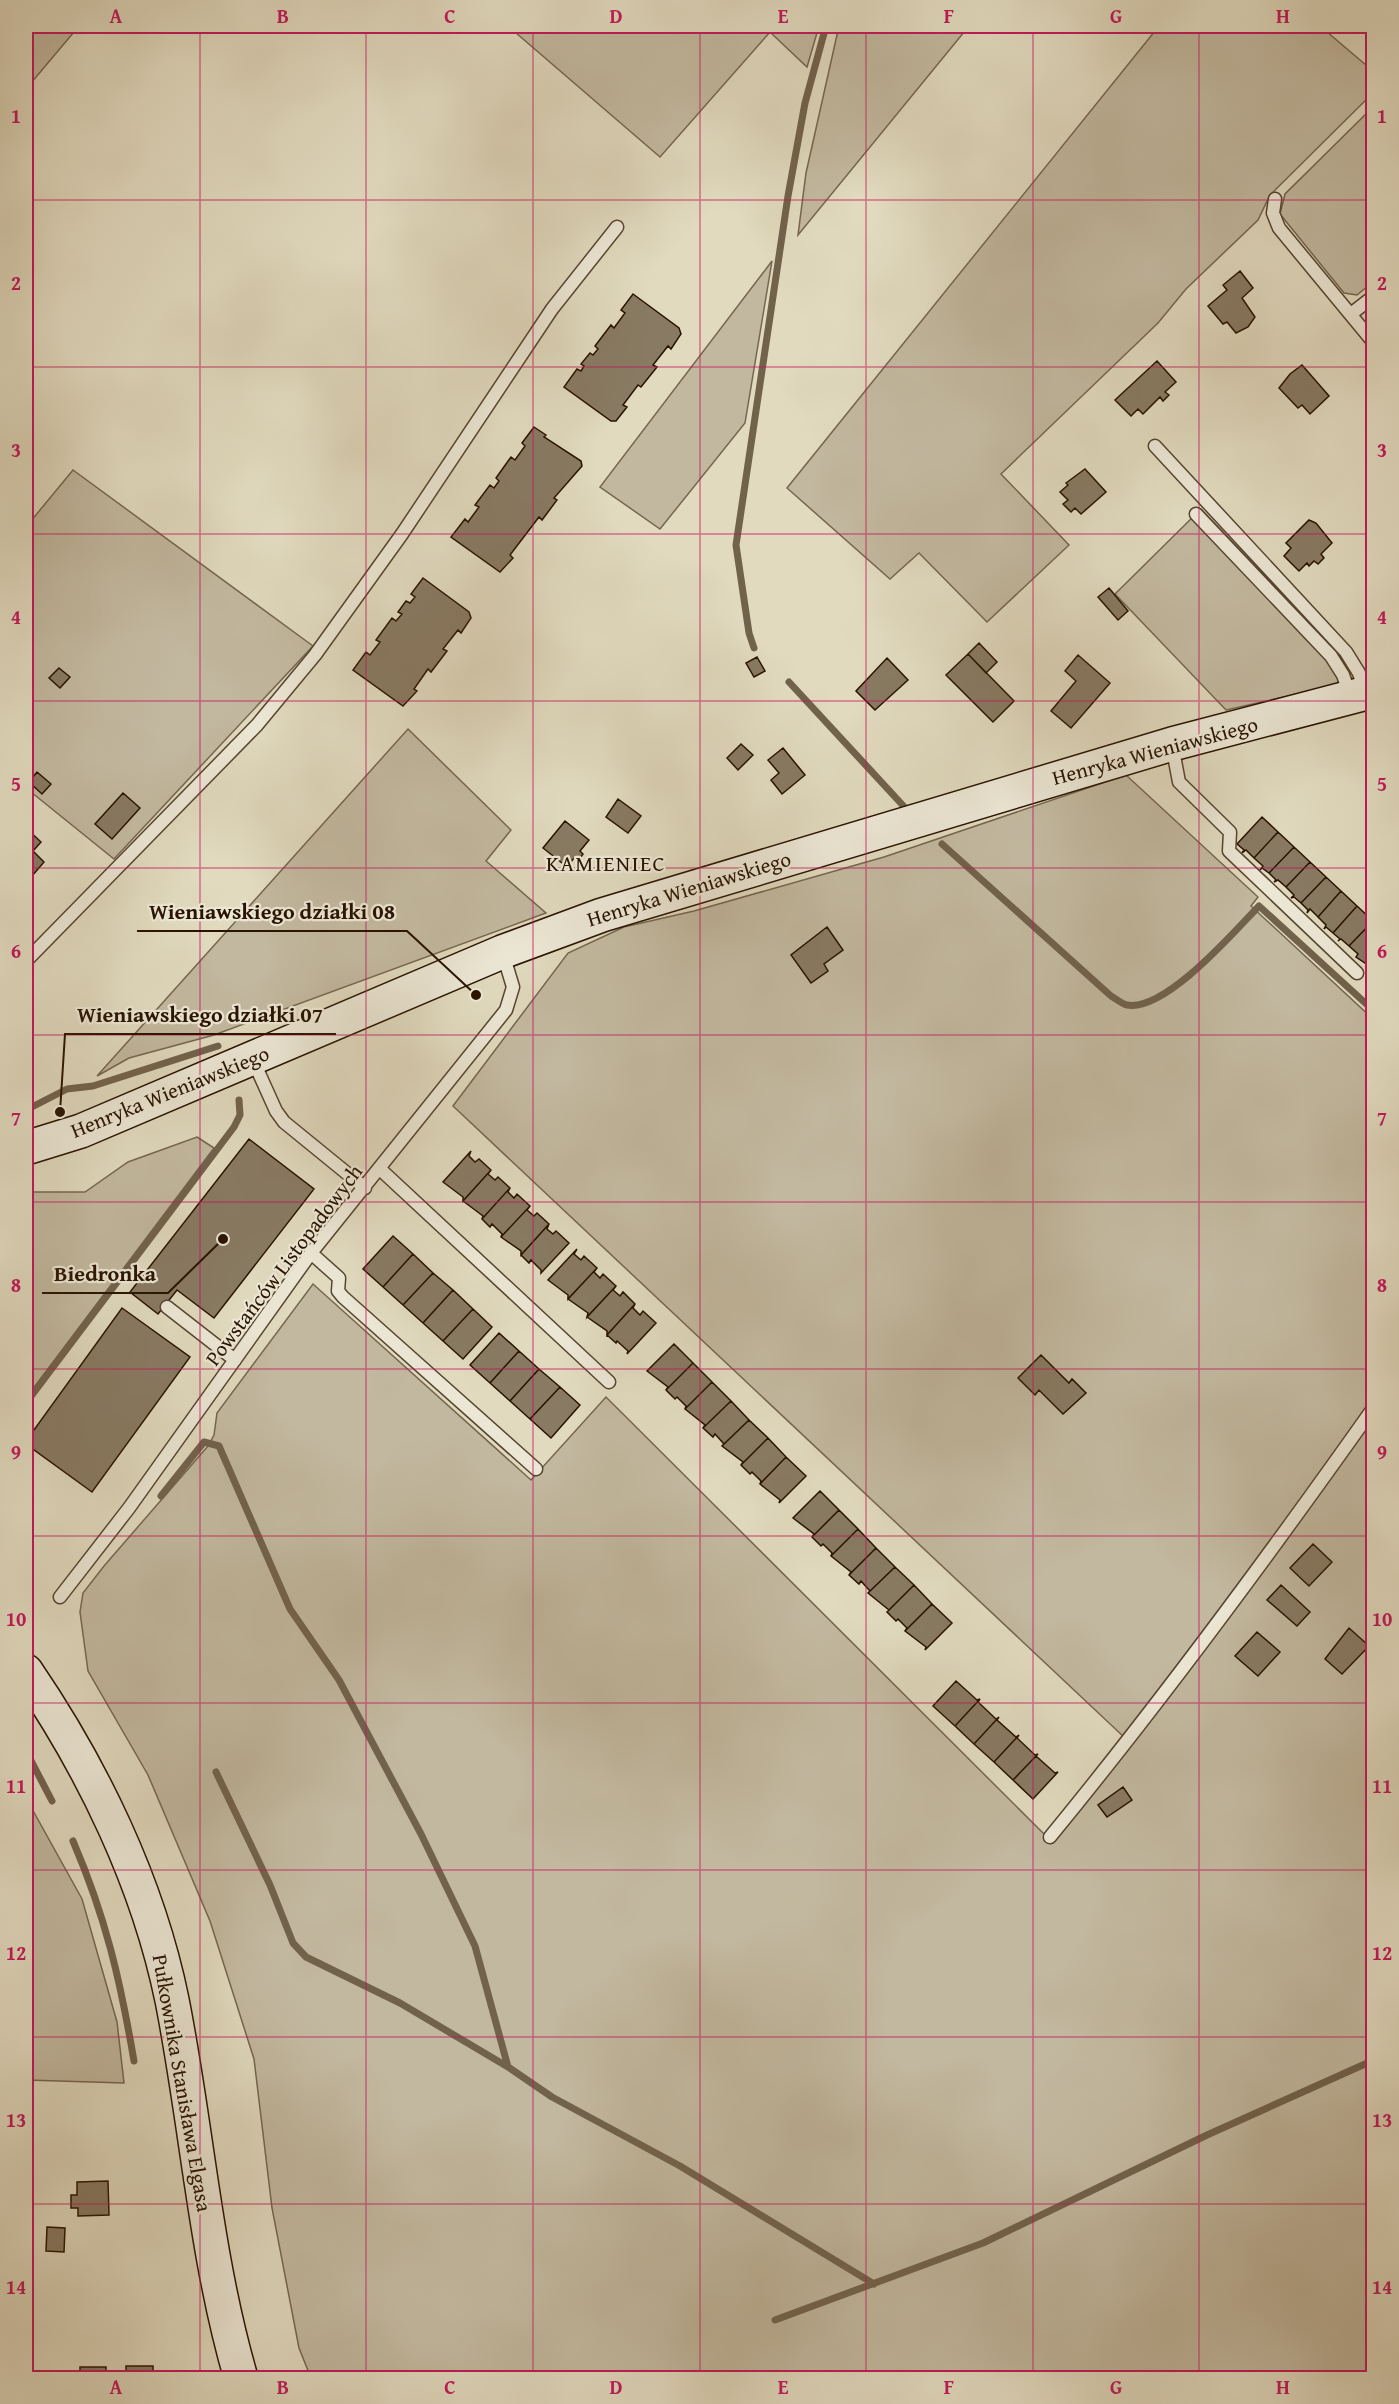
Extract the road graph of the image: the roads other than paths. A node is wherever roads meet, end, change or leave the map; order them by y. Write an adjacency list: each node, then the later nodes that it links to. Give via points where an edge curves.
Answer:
1 (1275, 198): 4 (lane, via 1273,213 1279,228)
2 (617, 227): 11 (lane, via 552,309 402,534 315,655 256,725)
3 (1374, 296): 4 (lane)
4 (1351, 314): 5 (lane)
5 (1374, 343)
6 (1155, 446): 8 (lane, via 1346,652 1359,673)
7 (1196, 514): 8 (lane)
8 (1363, 693): 9 (street, Henryka Wieniawskiego)
9 (1172, 744): 10 (street, Henryka Wieniawskiego, via 602,915); 12 (lane, via 1179,782 1230,832 1228,851)
10 (502, 951): 13 (street, Henryka Wieniawskiego); 15 (lane, Powstańców Listopadowych, via 513,987 506,1010)
11 (26, 961)
12 (1357, 973)
13 (252, 1059): 14 (street, Henryka Wieniawskiego, via 81,1131); 16 (lane, via 284,1122)
14 (26, 1148)
15 (380, 1169): 16 (lane, Powstańców Listopadowych); 20 (lane)
16 (365, 1188): 17 (lane, Powstańców Listopadowych)
17 (311, 1252): 19 (lane, Powstańców Listopadowych); 22 (lane, via 339,1278 343,1297)
18 (167, 1307): 19 (lane)
19 (235, 1360): 23 (lane, Powstańców Listopadowych)
20 (609, 1382)
21 (1374, 1407): 25 (lane, via 1124,1746)
22 (536, 1469)
23 (60, 1596)
24 (26, 1671): 26 (street, Pułkownika Stanisława Elgasa, via 101,1801 139,1886 155,1936 172,2000 207,2225)
25 (1050, 1837)
26 (241, 2379)

